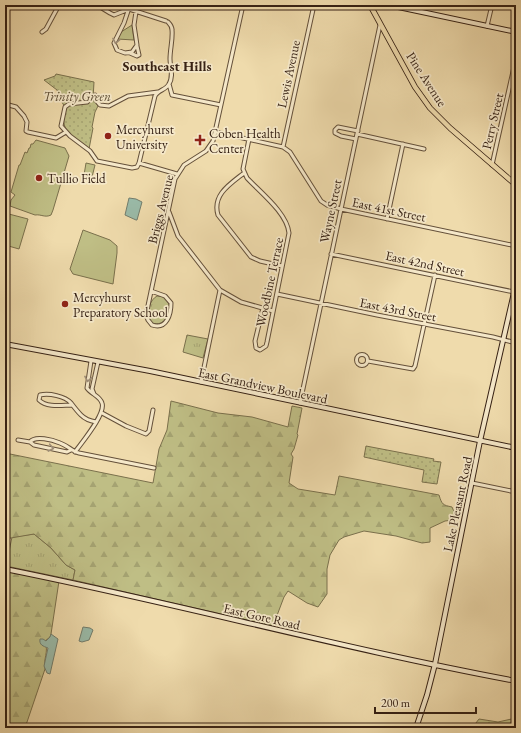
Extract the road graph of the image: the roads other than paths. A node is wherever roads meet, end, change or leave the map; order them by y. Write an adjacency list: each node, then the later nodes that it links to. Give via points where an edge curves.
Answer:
1 (59, 5): 14 (street)
2 (97, 5): 10 (street, via 114,15)
3 (130, 5): 10 (street)
4 (137, 5): 11 (street)
5 (242, 5): 22 (street, Briggs Avenue)
6 (314, 5): 29 (street, Lewis Avenue)
7 (370, 5): 12 (main road, Pine Avenue)
8 (389, 5): 13 (street)
9 (492, 5): 13 (street)
10 (129, 9): 11 (street); 17 (street, one-way to 17, via 114,43 117,50)
11 (136, 12): 16 (street, via 134,32); 19 (street, via 167,22 171,26 172,74)
12 (381, 24): 25 (street, Wayne Street); 32 (main road, Pine Avenue, via 413,83 430,108)
13 (487, 26): 15 (street)
14 (42, 32)
15 (516, 32)
16 (137, 45): 17 (street); 17 (street, via 139,55)
17 (130, 53)
18 (516, 58): 32 (street, Perry Street)
19 (169, 84): 20 (street); 22 (street, via 172,95)
20 (158, 92): 23 (street, via 128,96 109,106 100,105 95,95 87,102 66,105 61,123); 31 (street)
21 (5, 104): 23 (street, via 16,107 24,116 28,132 56,138)
22 (221, 106): 24 (street, Briggs Avenue)
23 (66, 132): 31 (street, via 90,151 97,161 132,168 137,167)
24 (216, 132): 26 (street); 34 (street, Briggs Avenue, via 206,151 184,165)
25 (357, 133): 27 (street, Wayne Street); 27 (street, via 338,127 335,130 338,135); 28 (street)
26 (249, 139): 29 (street); 33 (street)
27 (356, 139): 36 (street, Wayne Street)
28 (403, 144): 30 (street); 38 (street)
29 (283, 147): 36 (street, East 41st Street, via 290,152 323,202)
30 (424, 149)
31 (139, 163): 34 (street)
32 (492, 164): 35 (main road, Pine Avenue)
33 (244, 173): 41 (street, Woodbine Terrace, via 282,214 288,226); 41 (street, via 220,195 216,206 218,215 252,257)
34 (177, 174): 37 (street, Briggs Avenue)
35 (516, 185)
36 (341, 209): 38 (street, East 41st Street); 40 (street, Wayne Street)
37 (168, 210): 44 (street, via 178,236); 45 (street, Briggs Avenue)
38 (387, 219): 39 (street, East 41st Street)
39 (516, 246)
40 (331, 254): 42 (street, East 42nd Street); 48 (street, Wayne Street)
41 (282, 266): 47 (street, Woodbine Terrace)
42 (435, 276): 46 (street, East 42nd Street); 51 (street)
43 (516, 284): 46 (street, Lake Pleasant Road)
44 (220, 290): 49 (street, via 234,299); 58 (street)
45 (151, 291): 45 (street, Briggs Avenue, via 146,317 152,325 161,326 168,320 170,301 164,295)
46 (514, 292): 52 (street, Lake Pleasant Road)
47 (277, 294): 48 (street, East 43rd Street); 50 (street, Woodbine Terrace)
48 (321, 304): 51 (street, East 43rd Street); 60 (street, Wayne Street)
49 (263, 308): 50 (street); 50 (street, Woodbine Terrace, via 255,341 258,349 266,346)
50 (273, 311)
51 (424, 324): 52 (street, East 43rd Street); 56 (street, via 413,369)
52 (504, 340): 53 (street, East 43rd Street); 66 (street, Lake Pleasant Road)
53 (516, 343)
54 (5, 344): 55 (street, East Grandview Boulevard)
55 (92, 361): 57 (street, East Grandview Boulevard); 59 (street, one-way to 59, via 87,385)
56 (368, 361)
57 (98, 362): 58 (street, East Grandview Boulevard); 59 (street, via 92,389)
58 (201, 382): 60 (street, East Grandview Boulevard)
59 (94, 394): 63 (street, via 102,403)
60 (300, 403): 66 (street, East Grandview Boulevard)
61 (72, 405): 61 (street, via 61,397 40,395 40,400 44,404); 64 (street, via 85,418)
62 (153, 410): 63 (street, via 149,431 146,434)
63 (102, 413): 64 (street)
64 (96, 422): 70 (street)
65 (18, 440): 67 (street)
66 (480, 441): 68 (street, East Grandview Boulevard); 72 (street, Lake Pleasant Road)
67 (30, 442): 69 (street, one-way to 69, via 67,452); 69 (street, via 36,438 54,441)
68 (516, 448)
69 (71, 450): 70 (street)
70 (75, 452): 71 (street)
71 (154, 468)
72 (472, 483): 73 (street); 75 (street, Lake Pleasant Road)
73 (516, 492)
74 (5, 569): 75 (street, East Gore Road)
75 (435, 664): 76 (street, East Gore Road); 77 (street, Lake Pleasant Road)
76 (516, 681)
77 (416, 728)

